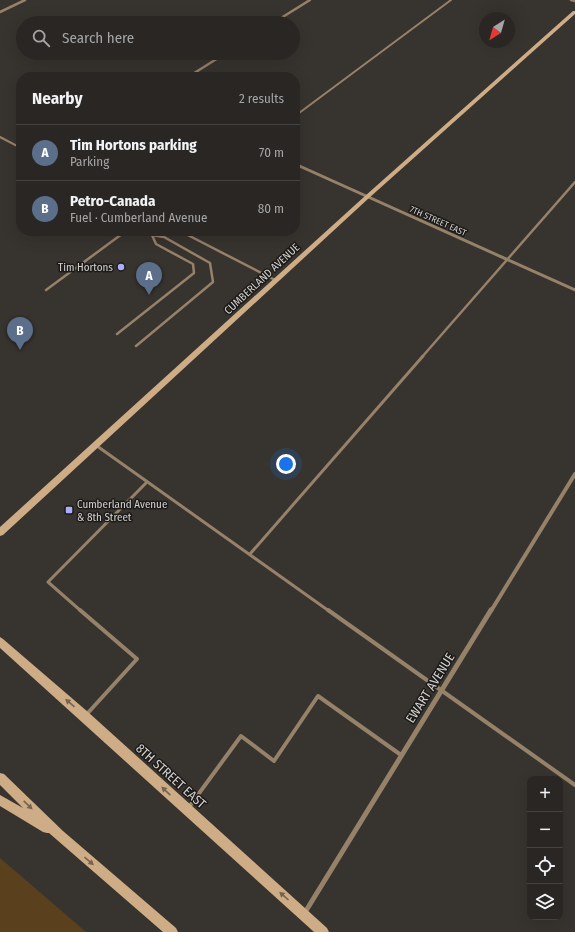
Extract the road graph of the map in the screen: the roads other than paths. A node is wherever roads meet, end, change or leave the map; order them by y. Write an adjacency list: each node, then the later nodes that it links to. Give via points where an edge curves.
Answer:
1 (25, 0): 6 (street)
2 (310, 0): 8 (street)
3 (451, 0): 11 (lane)
4 (571, 0): 5 (street)
5 (575, 1)
6 (0, 12)
7 (575, 12): 16 (main road, CUMBERLAND AVENUE)
8 (284, 16)
9 (215, 60): 10 (street)
10 (196, 72)
11 (300, 112)
12 (0, 137): 13 (lane)
13 (16, 145)
14 (300, 166): 16 (street, 7TH STREET EAST)
15 (575, 182): 21 (lane)
16 (367, 196): 21 (street, 7TH STREET EAST); 22 (main road, CUMBERLAND AVENUE)
17 (119, 236): 23 (lane)
18 (152, 236): 25 (lane, via 156,244 193,264 194,273)
19 (158, 236): 26 (lane, via 210,262 213,282)
20 (190, 236): 22 (lane)
21 (508, 260): 24 (street, 7TH STREET EAST); 31 (lane)
22 (275, 280): 27 (main road, CUMBERLAND AVENUE)
23 (46, 290)
24 (575, 290)
25 (117, 334)
26 (136, 346)
27 (96, 445): 29 (lane); 30 (main road, CUMBERLAND AVENUE)
28 (575, 474): 33 (street, EWART AVENUE)
29 (147, 482): 31 (lane); 34 (lane, via 48,582 137,659)
30 (0, 532)
31 (250, 554): 33 (lane)
32 (0, 642): 34 (main road, 8TH STREET EAST, one-way to 32)
33 (442, 690): 35 (street, EWART AVENUE); 37 (lane)
34 (84, 716): 39 (main road, 8TH STREET EAST, one-way to 34)
35 (401, 755): 39 (lane, via 318,696 274,761 242,736); 41 (street, EWART AVENUE)
36 (0, 778): 40 (main road, one-way to 40)
37 (575, 785)
38 (0, 800): 40 (main road)
39 (187, 810): 41 (main road, 8TH STREET EAST, one-way to 39)
40 (59, 835): 42 (main road, one-way to 42)
41 (304, 914): 43 (main road, 8TH STREET EAST)
42 (172, 932)
43 (323, 932)

